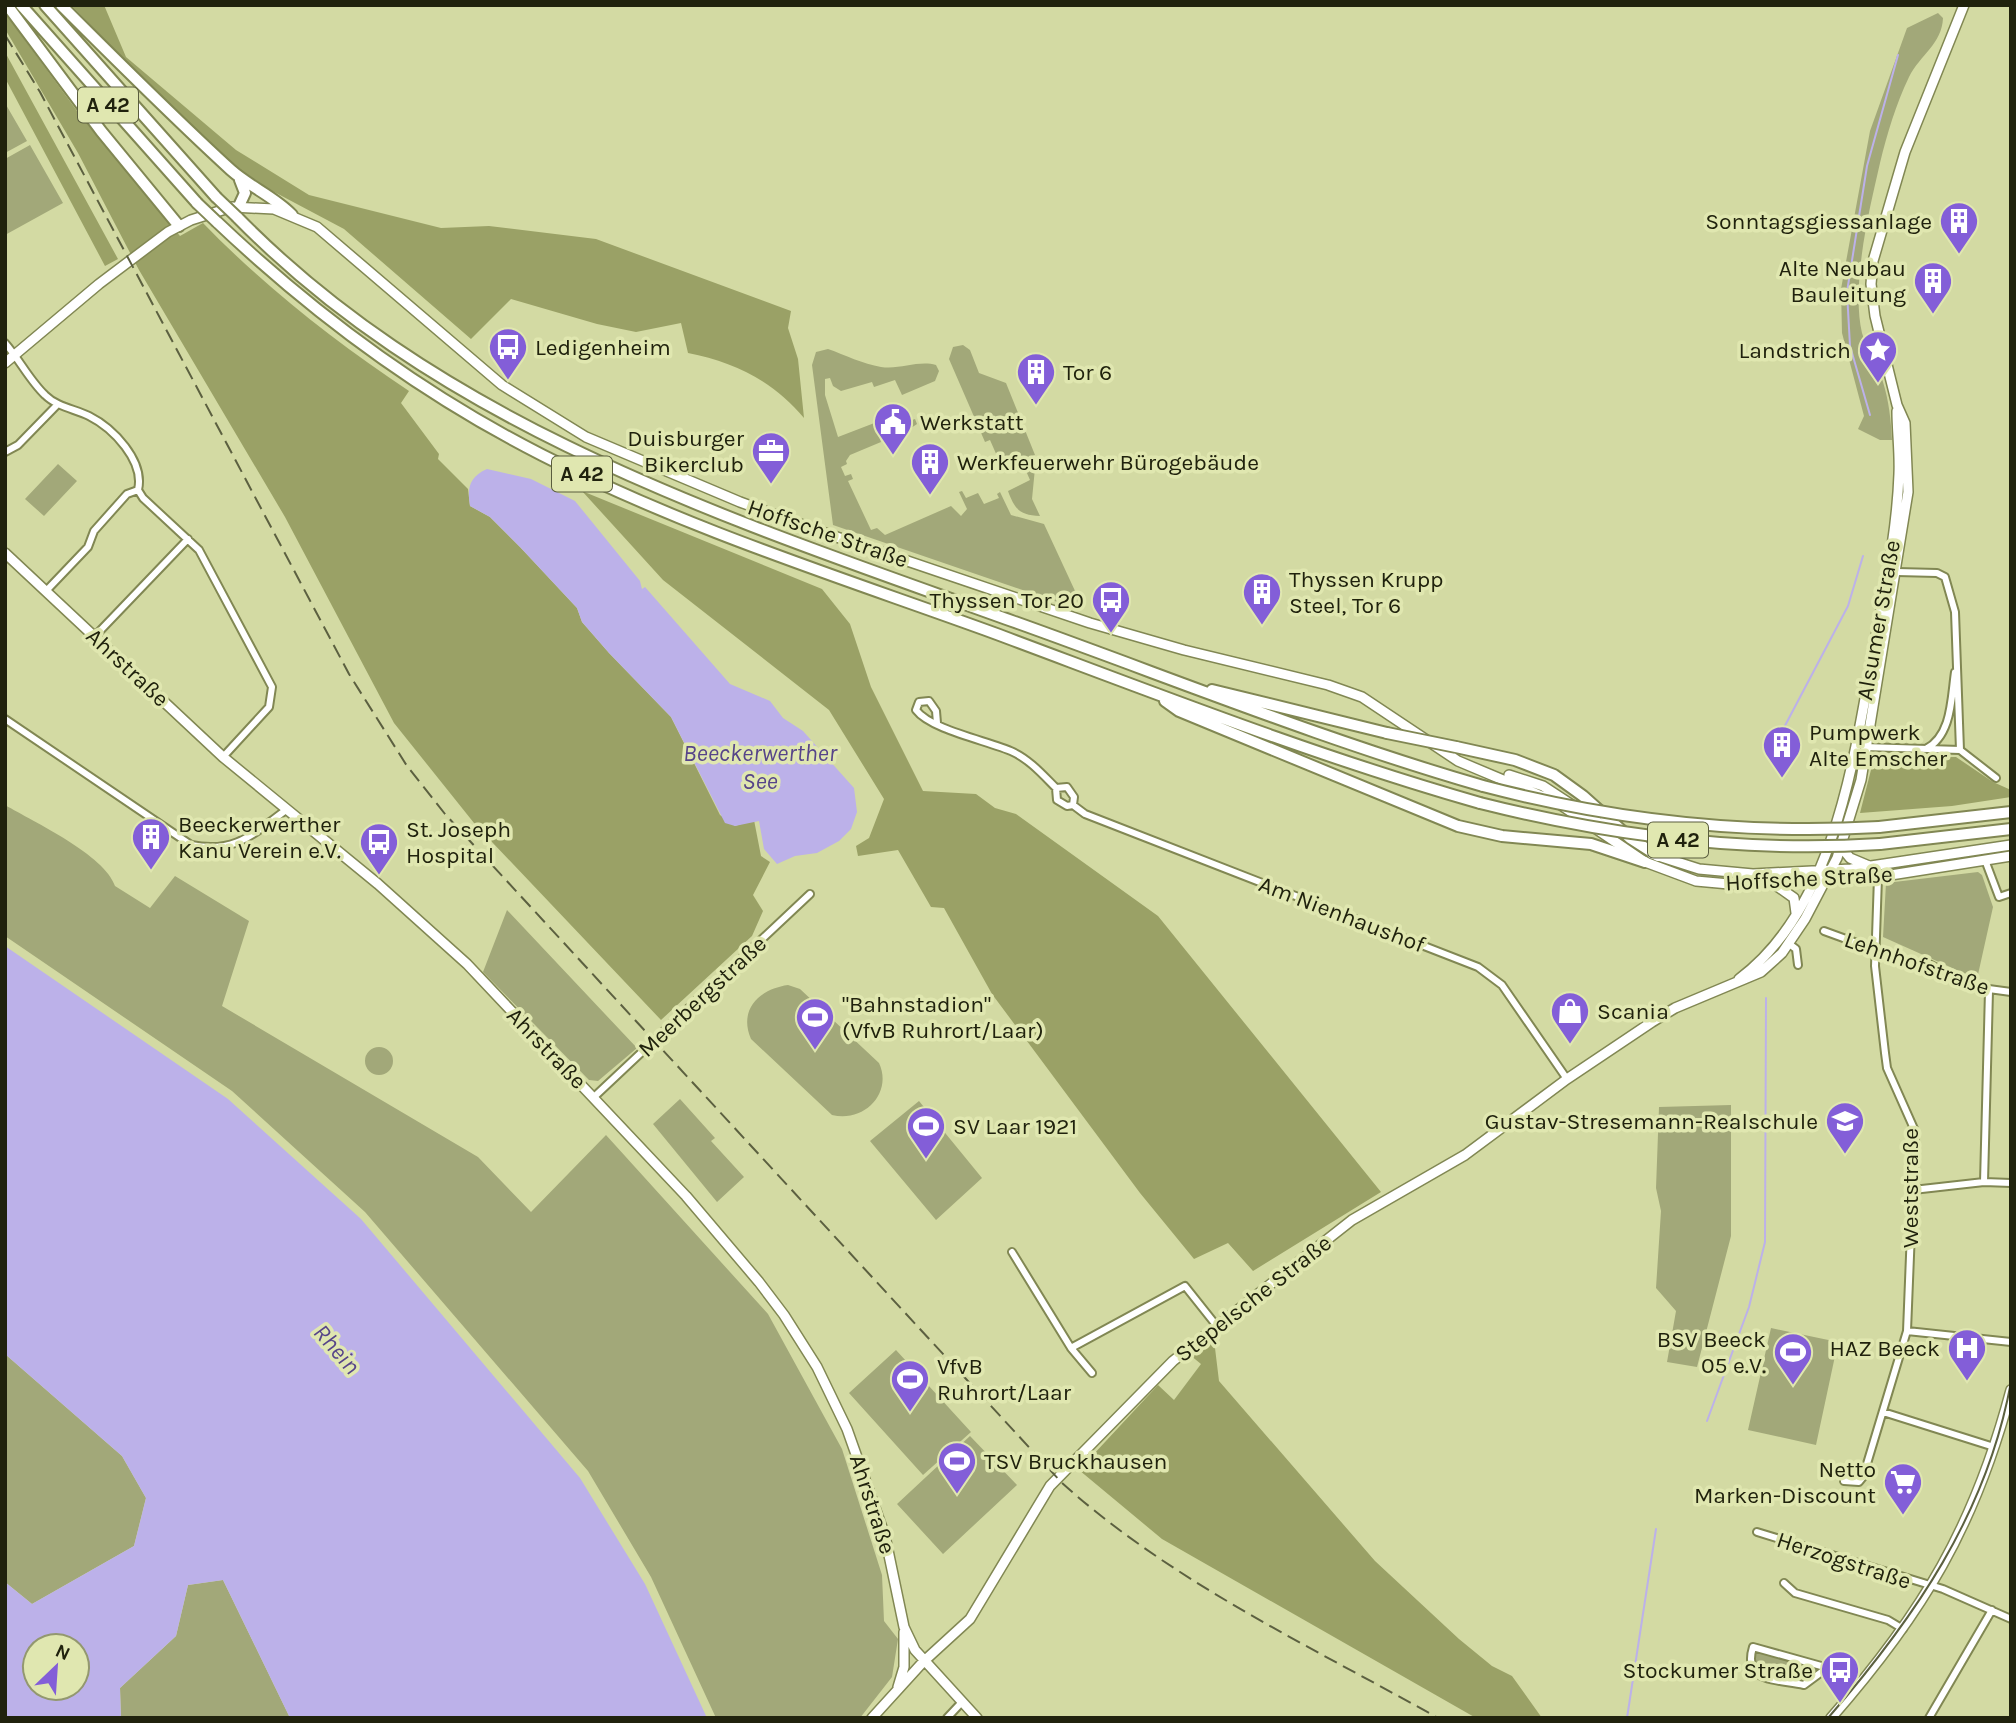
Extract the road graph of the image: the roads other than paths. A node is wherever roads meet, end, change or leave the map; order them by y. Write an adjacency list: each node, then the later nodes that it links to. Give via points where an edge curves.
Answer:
1 (7, 5): 9 (highway)
2 (21, 5): 24 (highway, A 42, bridge, via 217,222 304,300 449,403 545,457 692,522)
3 (45, 5): 7 (highway, A 42, bridge, via 216,197)
4 (61, 5): 6 (highway)
5 (1964, 5): 14 (street, Alsumer Straße, via 1905,152 1873,261 1875,316)
6 (237, 176): 7 (highway, via 245,189); 8 (highway)
7 (238, 212): 8 (street, Hoffsche Straße, via 262,206); 9 (street); 23 (highway, A 42, via 294,269 367,328 456,387 551,440 711,509)
8 (292, 215): 32 (street, Hoffsche Straße, via 336,242 502,384 596,442 822,532 1078,618 1343,690 1370,702)
9 (179, 226): 11 (street, via 99,284)
10 (5, 343): 11 (street)
11 (15, 355): 12 (street); 13 (street, via 44,395)
12 (5, 363)
13 (57, 405): 15 (street); 16 (street, via 91,417 119,441 136,467)
14 (1897, 405): 19 (street, Alsumer Straße, via 1905,424 1908,492); 27 (street, Alsumer Straße, via 1897,510)
15 (5, 452)
16 (138, 490): 17 (street); 20 (street, via 127,494 94,531 88,547)
17 (188, 539): 21 (street); 31 (street, via 199,550 272,687 270,707)
18 (5, 553): 20 (street, Ahrstraße)
19 (1897, 572): 22 (street, via 1945,577 1955,612); 28 (street, Alsumer Straße)
20 (46, 591): 21 (street, Ahrstraße)
21 (95, 636): 31 (street, Ahrstraße)
22 (1958, 652): 29 (street, via 1948,720 1938,742); 30 (street)
23 (1179, 684): 37 (highway, A 42, bridge, via 1381,756 1588,811 1696,825 1801,829 1880,827); 41 (highway, bridge, via 1515,760 1553,775)
24 (1154, 693): 38 (highway, A 42, bridge, via 1364,768 1480,803 1585,827 1668,839 1800,846 1880,844); 44 (highway, via 1179,711 1437,819 1502,836 1591,844)
25 (5, 719): 36 (street, via 191,845 215,849 237,844)
26 (937, 723): 34 (street, Am Nienhaushof, via 1015,753)
27 (1855, 746): 28 (street); 47 (street, Alsumer Straße, via 1843,803)
28 (1867, 748): 29 (street); 40 (street, Alsumer Straße)
29 (1923, 750): 30 (street)
30 (1960, 751): 33 (street)
31 (223, 757): 36 (street, Ahrstraße)
32 (1467, 765): 41 (street, Hoffsche Straße, via 1543,786 1628,842); 44 (street, Hoffsche Straße, via 1558,803)
33 (1996, 778)
34 (1056, 788): 35 (street, Am Nienhaushof, via 1057,800); 35 (street, Am Nienhaushof, via 1068,787)
35 (1073, 805): 64 (street, Am Nienhaushof, via 1085,814 1478,967 1502,985)
36 (286, 810): 65 (street, Ahrstraße, via 467,964)
37 (2011, 812)
38 (2011, 829)
39 (2011, 845): 45 (street, Hoffsche Straße)
40 (1841, 847): 45 (street, via 1850,858); 48 (street, Alsumer Straße)
41 (1658, 856): 46 (street, Hoffsche Straße)
42 (2011, 856): 43 (street, Hoffsche Straße)
43 (1985, 860): 49 (street, Hoffsche Straße); 54 (street, via 1999,897)
44 (1645, 862): 51 (street, Hoffsche Straße)
45 (1871, 866): 48 (street, Hoffsche Straße)
46 (1699, 869): 47 (street, Hoffsche Straße, via 1731,874); 51 (street)
47 (1819, 870): 48 (street, Hoffsche Straße); 52 (street, Stepelsche Straße)
48 (1832, 870): 50 (street, Stepelsche Straße)
49 (1878, 877): 50 (street, Hoffsche Straße); 59 (street, Weststraße)
50 (1827, 880): 52 (street, Hoffsche Straße); 58 (street, Stepelsche Straße)
51 (1696, 881): 53 (street, Hoffsche Straße)
52 (1814, 881): 53 (street, Hoffsche Straße); 56 (street, Stepelsche Straße)
53 (1774, 884): 56 (street, via 1794,898)
54 (2011, 893)
55 (810, 894): 65 (street, Meerbergstraße)
56 (1796, 912): 61 (street, Stepelsche Straße, via 1751,968)
57 (1824, 931): 59 (street, Lehnhofstraße)
58 (1788, 943): 60 (street, via 1796,949); 61 (street, Stepelsche Straße, via 1761,972)
59 (1877, 950): 62 (street, Lehnhofstraße, via 1909,962 1931,964 1966,985); 68 (street, Weststraße, via 1887,1068 1915,1131)
60 (1798, 965)
61 (1729, 986): 64 (street, Stepelsche Straße, via 1675,1008)
62 (1989, 991): 63 (street, Lehnhofstraße); 66 (street)
63 (2011, 992)
64 (1567, 1079): 70 (street, Stepelsche Straße, via 1454,1163 1352,1220)
65 (594, 1097): 84 (street, Ahrstraße, via 759,1282 817,1367 848,1429 881,1523)
66 (1984, 1182): 67 (street); 68 (street)
67 (2011, 1183)
68 (1913, 1190): 71 (street, Weststraße)
69 (1012, 1252): 73 (street)
70 (1216, 1325): 73 (street, via 1185,1286); 86 (street, Stepelsche Straße, via 1173,1361 1050,1486 970,1619)
71 (1907, 1331): 72 (street); 76 (street, Weststraße)
72 (2011, 1342)
73 (1071, 1348): 74 (street)
74 (1092, 1373)
75 (2011, 1390): 77 (street)
76 (1883, 1412): 77 (street); 78 (street, Weststraße, via 1863,1477 1859,1482)
77 (1994, 1447): 81 (street, via 1961,1531)
78 (1844, 1481)
79 (1757, 1532): 81 (street, Herzogstraße)
80 (1784, 1583): 85 (street, via 1795,1593 1888,1620)
81 (1932, 1587): 82 (street, Herzogstraße); 85 (street)
82 (1992, 1610): 83 (street, Herzogstraße); 95 (street)
83 (2011, 1619)
84 (904, 1627): 86 (street, Ahrstraße); 89 (street, via 904,1667)
85 (1903, 1629): 88 (street)
86 (923, 1662): 89 (street, Stepelsche Straße); 90 (street, Ahrstraße)
87 (1827, 1668): 87 (street, via 1753,1647 1749,1661 1758,1675 1804,1685); 88 (street, via 1850,1674)
88 (1860, 1684): 94 (street)
89 (896, 1691): 91 (street, Stepelsche Straße)
90 (962, 1702): 92 (street); 93 (street, Ahrstraße)
91 (872, 1718)
92 (947, 1718)
93 (977, 1718)
94 (1831, 1718)
95 (1929, 1718)

